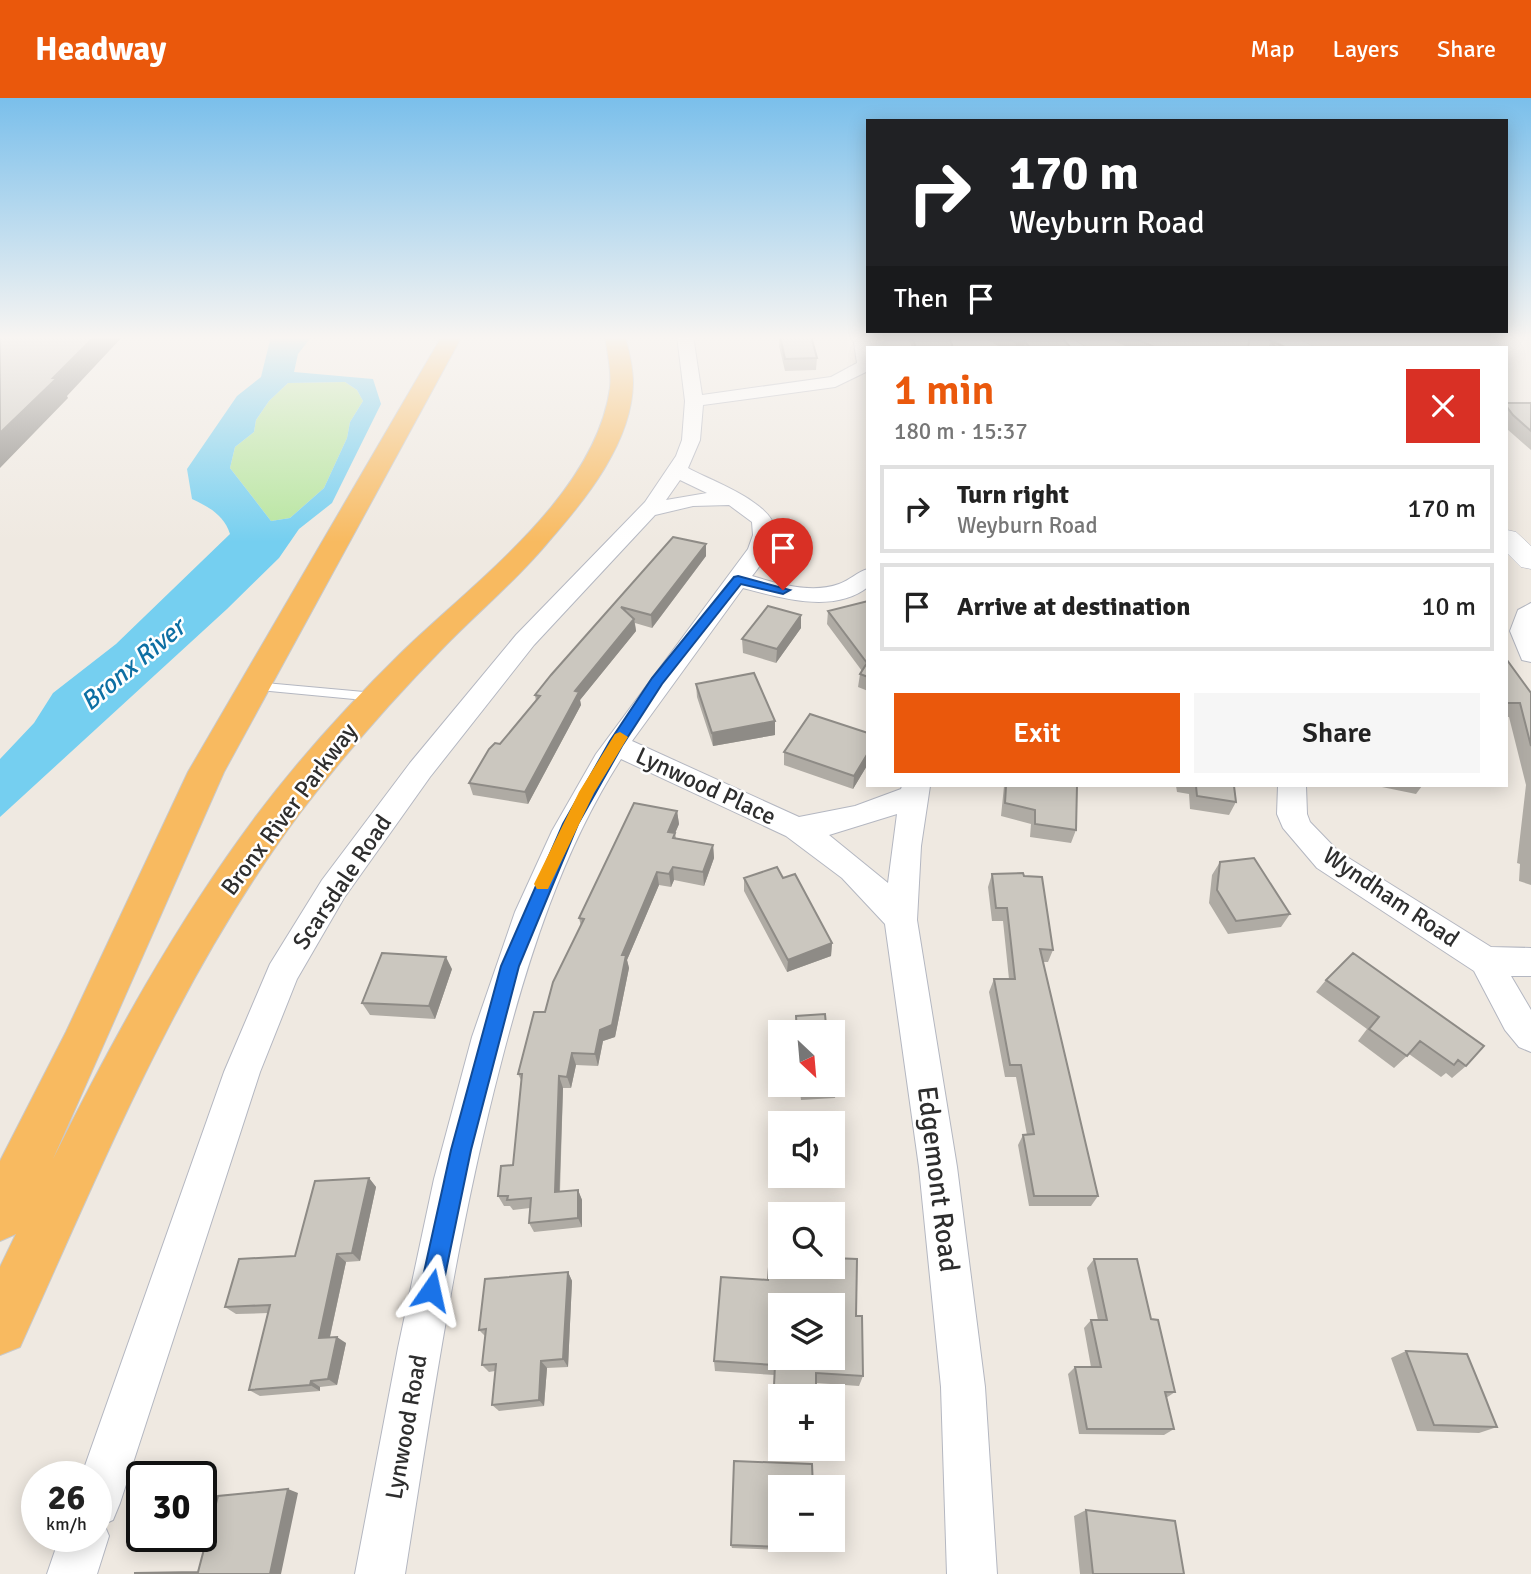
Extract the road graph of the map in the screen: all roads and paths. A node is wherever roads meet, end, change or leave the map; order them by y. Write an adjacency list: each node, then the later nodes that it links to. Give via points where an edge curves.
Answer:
1 (413, 405): 13 (highway, Bronx River Parkway)
2 (617, 405): 14 (highway, Bronx River Parkway, via 602,445 578,485 520,556)
3 (694, 405): 4 (street, Scarsdale Road, via 691,440)
4 (676, 470): 5 (street, Lynwood Road); 6 (street, Scarsdale Road)
5 (728, 499): 6 (street, via 693,500); 10 (street, Lynwood Road, via 757,516 763,528 758,550)
6 (649, 510): 26 (street, Scarsdale Road, via 525,639 360,851 294,953 242,1072)
7 (1508, 539): 8 (street)
8 (1531, 561)
9 (866, 578): 10 (street, via 857,586 825,593 783,590)
10 (738, 579): 15 (street, Lynwood Road, via 657,681)
11 (1531, 610): 12 (street, via 1524,617 1521,633)
12 (1531, 654)
13 (252, 686): 14 (lane); 23 (highway, Bronx River Parkway, via 183,819 82,1048)
14 (377, 697): 23 (highway, Bronx River Parkway, via 269,828 198,932 126,1062)
15 (616, 744): 18 (street, Lynwood Place); 29 (street, Lynwood Road, via 551,865 494,1019 441,1240)
16 (1292, 787): 20 (street, Wyndham Road, via 1292,814 1298,828 1328,860)
17 (914, 791): 18 (street, Lynwood Place, via 874,813); 19 (street, Edgemont Road)
18 (796, 828): 19 (street, Lynwood Place, via 857,871)
19 (901, 920): 30 (street, Edgemont Road, via 938,1167 963,1387)
20 (1486, 961): 21 (street, Wyndham Road); 22 (street)
21 (1531, 962)
22 (1531, 1036)
23 (25, 1219): 24 (highway, Bronx River Parkway); 25 (highway)
24 (0, 1326)
25 (0, 1352)
26 (110, 1461)
27 (80, 1552): 28 (street)
28 (72, 1574)
29 (380, 1574)
30 (972, 1574)

